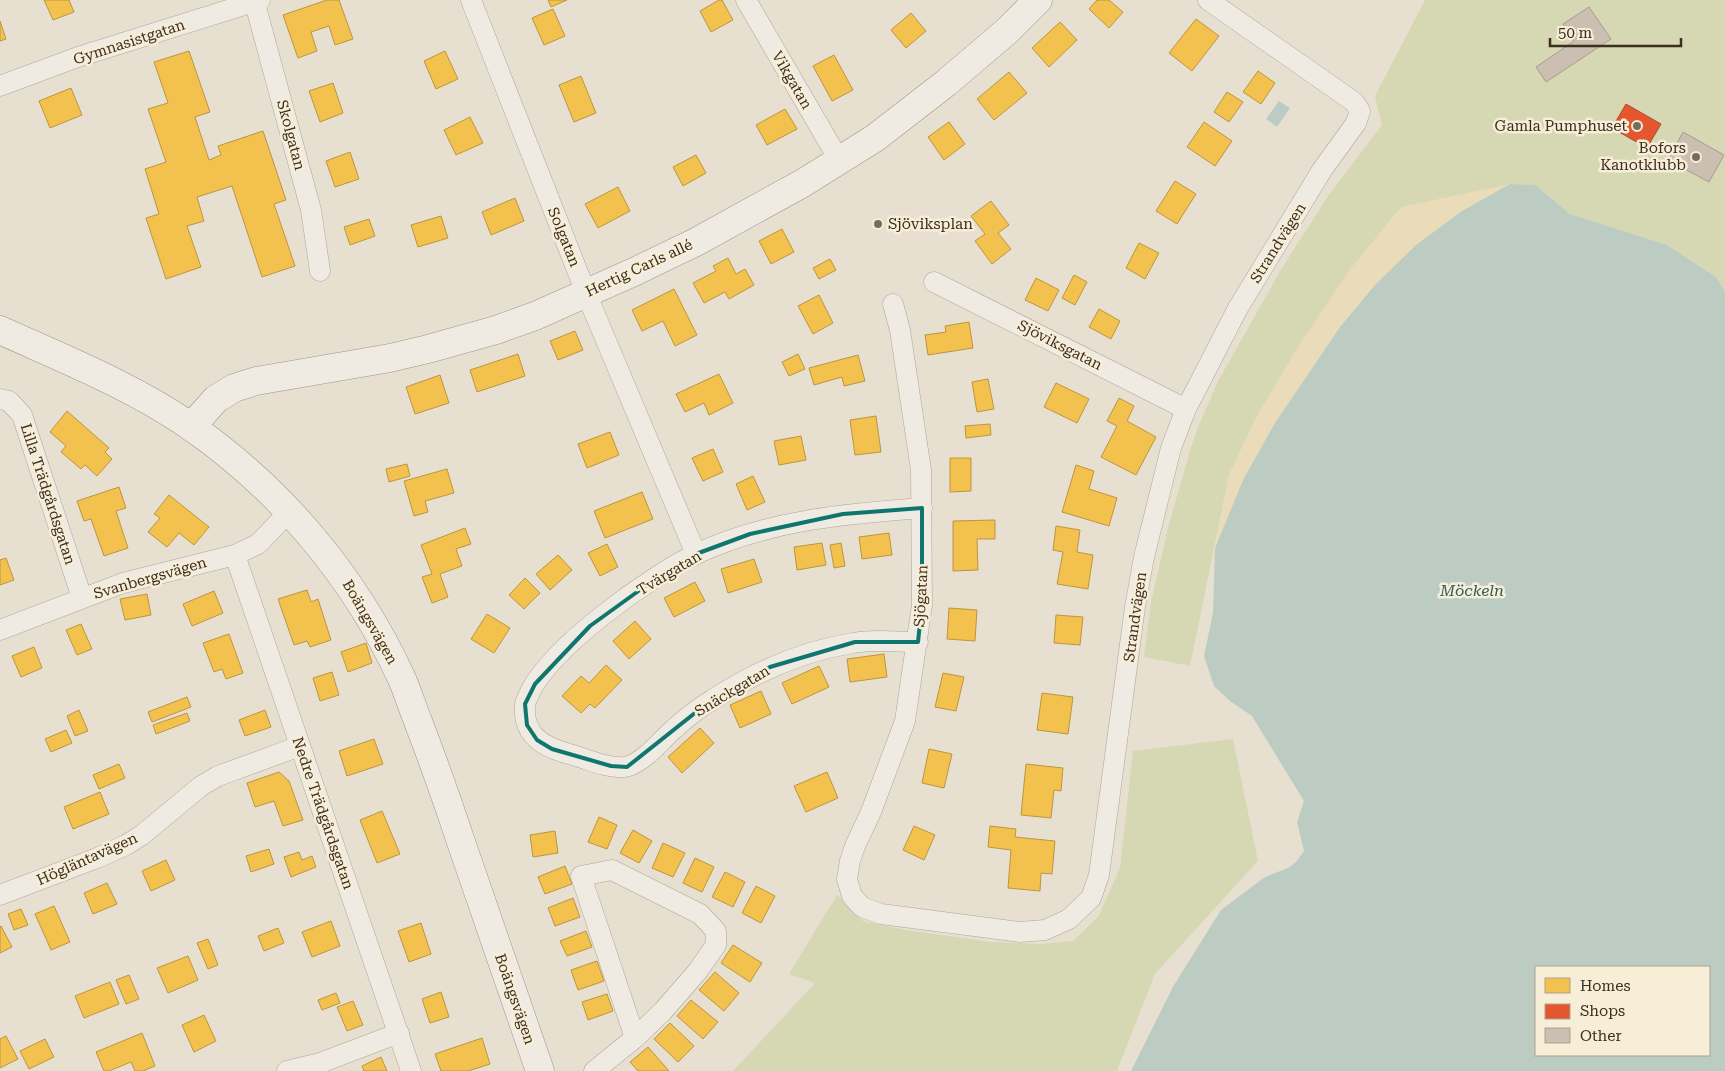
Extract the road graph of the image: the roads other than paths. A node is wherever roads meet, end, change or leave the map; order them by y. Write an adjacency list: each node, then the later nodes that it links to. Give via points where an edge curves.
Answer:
1 (472, 0): 10 (street, Solgatan)
2 (746, 0): 7 (street, Vikgatan)
3 (1038, 0): 7 (street, Hertig Carls allé, via 946,83 875,138)
4 (1208, 0): 14 (street, Strandvägen, via 1354,102 1360,112 1238,308)
5 (256, 1): 6 (street, Gymnasistgatan); 8 (street, Skolgatan, via 311,210)
6 (0, 86)
7 (839, 160): 10 (street, Hertig Carls allé, via 696,242)
8 (320, 271)
9 (934, 282): 14 (street, Sjöviksgatan)
10 (586, 293): 15 (street, Hertig Carls allé, via 520,322 428,350 256,381 234,388 216,399); 18 (street, Solgatan)
11 (893, 304): 16 (street, Sjögatan, via 900,330 921,470)
12 (0, 330): 15 (street, Boängsvägen, via 121,387)
13 (1, 399): 20 (street, Lilla Trädgårdsgatan, via 10,402 22,415)
14 (1186, 409): 25 (street, Strandvägen, via 1171,448 1144,557 1099,875 1091,898 1069,919 1045,930 1020,932 881,914 862,908 852,896)
15 (190, 426): 17 (street, Boängsvägen)
16 (922, 508): 18 (street, Tvärgatan, via 843,514 789,524); 22 (street, Sjögatan, via 922,605)
17 (290, 511): 19 (street, Svanbergsvägen, via 258,544); 31 (street, Boängsvägen, via 351,587 370,616 402,680)
18 (696, 554): 24 (street, Tvärgatan, via 662,574 590,626 556,658 535,684 525,704 527,725 537,740)
19 (235, 555): 20 (street, Svanbergsvägen, via 123,583); 23 (street, Nedre Trädgårdsgatan)
20 (82, 598): 21 (street, Svanbergsvägen)
21 (0, 630)
22 (918, 642): 24 (street, Snäckgatan, via 855,642 770,667 710,701 676,726 643,758 627,767 610,766); 25 (street, Sjögatan, via 904,721 850,861)
23 (300, 746): 26 (street, Högläntavägen, via 218,776 126,845); 27 (street, Nedre Trädgårdsgatan)
24 (563, 752)
25 (847, 879)
26 (0, 896)
27 (398, 1033): 29 (street, via 320,1063); 30 (street, Nedre Trädgårdsgatan)
28 (635, 1038): 28 (street, via 664,1011 697,972 716,945 716,931 700,914 612,870 582,876); 32 (street)
29 (287, 1071)
30 (411, 1071)
31 (540, 1071)
32 (594, 1071)

